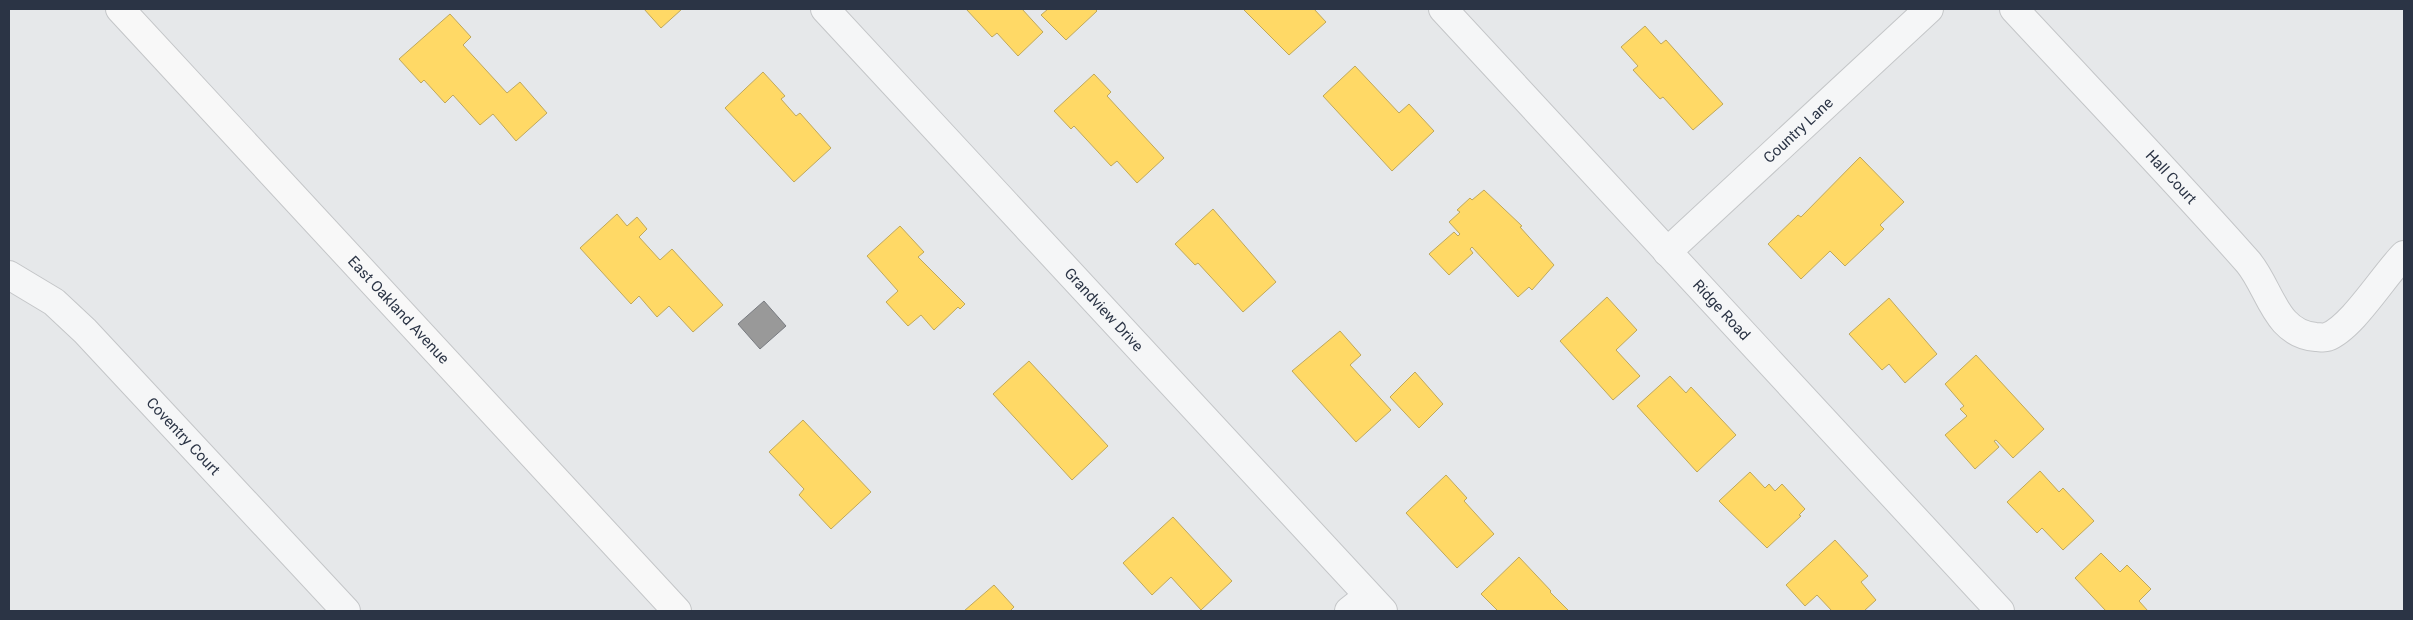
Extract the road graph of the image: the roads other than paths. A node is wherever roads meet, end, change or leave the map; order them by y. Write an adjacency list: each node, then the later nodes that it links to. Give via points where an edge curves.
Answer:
1 (120, 9): 11 (main road, East Oakland Avenue)
2 (825, 9): 9 (street, Grandview Drive)
3 (1443, 9): 6 (street, Ridge Road)
4 (1929, 9): 6 (street, Country Lane)
5 (2014, 9): 7 (street, Hall Court, via 2250,264 2284,323 2308,336 2326,338 2343,326 2368,300)
6 (1668, 252): 12 (street, Ridge Road)
7 (2404, 254)
8 (9, 275): 10 (street, Coventry Court, via 54,302 85,331)
9 (1367, 606)
10 (346, 611)
11 (677, 611)
12 (2000, 611)

